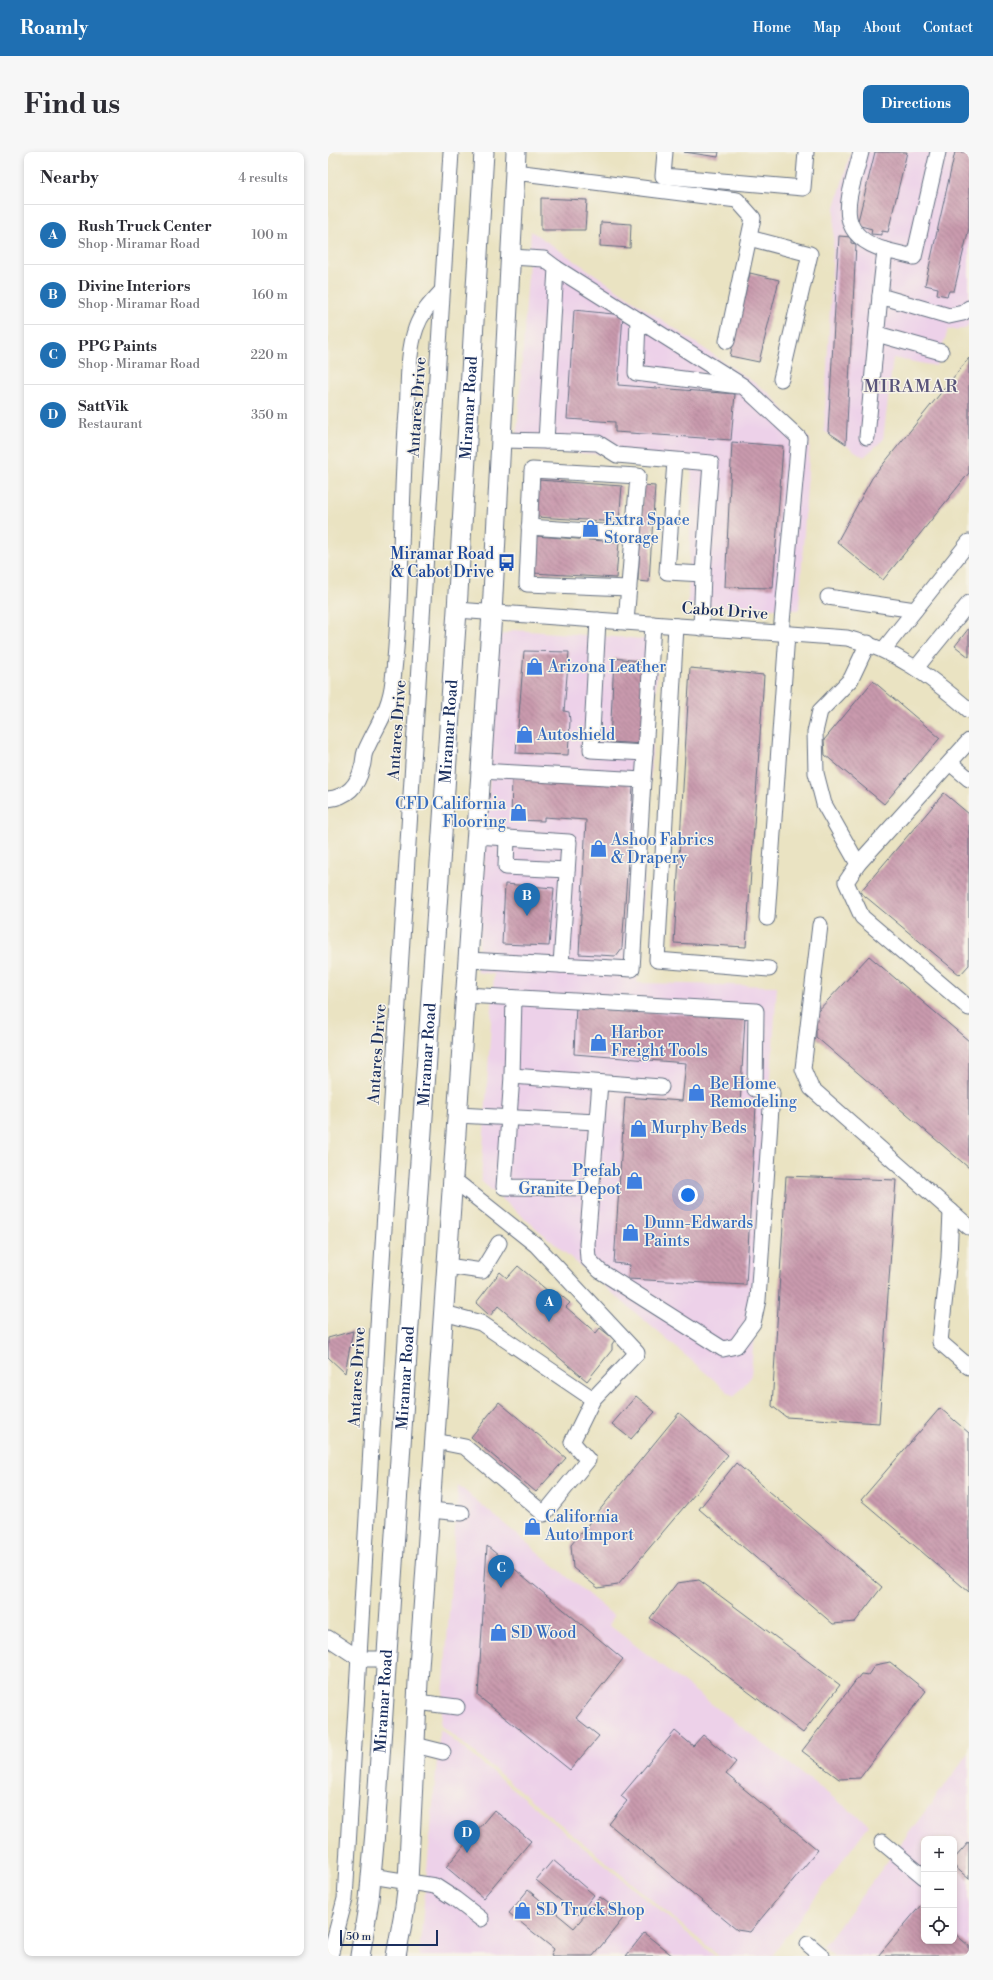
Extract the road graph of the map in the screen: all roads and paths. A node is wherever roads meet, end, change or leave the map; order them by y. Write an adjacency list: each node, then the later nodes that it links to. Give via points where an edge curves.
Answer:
1 (451, 152): 13 (street, Antares Drive)
2 (484, 152): 33 (main road, Miramar Road)
3 (516, 152): 8 (main road, Miramar Road)
4 (665, 152): 5 (street, via 663,176 803,188)
5 (806, 152)
6 (861, 152): 10 (street, via 847,209 849,223 870,246)
7 (938, 152): 10 (street, via 914,257)
8 (515, 172): 9 (street, via 737,200 753,218); 11 (main road, Miramar Road)
9 (749, 238): 18 (street); 20 (street, via 810,254)
10 (885, 250): 14 (street)
11 (511, 257): 12 (street, via 544,259); 23 (main road, Miramar Road)
12 (556, 268): 16 (street); 24 (street)
13 (442, 291): 52 (street, via 427,307 416,327 411,349 402,542 394,669 389,701 365,754 357,783 350,791); 84 (street, Antares Drive, via 380,1285)
14 (880, 296): 15 (street, via 949,316 963,313); 17 (street)
15 (969, 308)
16 (638, 320): 21 (street); 21 (street, via 636,373)
17 (877, 334): 19 (street); 22 (street)
18 (727, 340)
19 (941, 352)
20 (781, 379)
21 (743, 386): 41 (street, via 799,438)
22 (867, 437)
23 (501, 440): 24 (street); 35 (main road, Miramar Road)
24 (546, 441): 25 (street, via 598,443 617,455)
25 (675, 461): 29 (street, via 667,572); 29 (street, via 711,463)
26 (529, 527): 27 (street); 27 (street, via 532,470 638,476); 30 (street, via 527,584)
27 (633, 534): 30 (street)
28 (969, 542): 34 (street)
29 (703, 574): 40 (street)
30 (629, 588): 37 (street)
31 (828, 597): 34 (street)
32 (969, 603): 44 (street)
33 (457, 610): 35 (street, Cabot Drive); 85 (main road, Miramar Road)
34 (915, 610): 43 (street)
35 (492, 612): 36 (street, Cabot Drive); 49 (main road, Miramar Road)
36 (598, 620): 37 (street, Cabot Drive); 47 (street, via 591,750)
37 (626, 622): 38 (street, Cabot Drive)
38 (653, 624): 39 (street, Cabot Drive); 47 (street)
39 (676, 626): 40 (street, Cabot Drive); 61 (street, via 657,960)
40 (701, 628): 41 (street, Cabot Drive)
41 (784, 633): 42 (street, Cabot Drive, via 847,638); 57 (street)
42 (868, 643): 43 (street, Cabot Drive); 55 (street, via 851,679 820,711 814,732 816,773 824,804)
43 (884, 650): 44 (street, Cabot Drive)
44 (916, 668): 45 (street, Cabot Drive)
45 (969, 710)
46 (969, 741): 48 (street)
47 (645, 753): 51 (street)
48 (950, 763): 50 (street); 55 (street)
49 (481, 771): 51 (street); 53 (main road, Miramar Road)
50 (969, 779)
51 (643, 780): 60 (street, via 632,969)
52 (328, 799)
53 (476, 836): 54 (street); 59 (main road, Miramar Road)
54 (508, 838): 56 (street, via 569,842); 56 (street, via 506,867)
55 (858, 864): 64 (street, via 846,882 862,917)
56 (567, 870): 60 (street)
57 (767, 918)
58 (820, 925): 73 (street, via 803,1069 811,1088)
59 (468, 960): 60 (street); 62 (main road, Miramar Road)
60 (561, 965)
61 (769, 969)
62 (465, 995): 63 (street); 68 (main road, Miramar Road)
63 (514, 998): 65 (street); 72 (street, via 756,1011 755,1089 772,1093 758,1300 753,1323 736,1346 723,1349 600,1271 588,1259)
64 (969, 1008)
65 (512, 1076): 66 (street); 69 (street)
66 (600, 1082): 67 (street); 70 (street)
67 (661, 1087)
68 (457, 1115): 69 (street); 71 (main road, Miramar Road)
69 (509, 1118): 70 (street); 72 (street, via 504,1187)
70 (598, 1122): 72 (street)
71 (453, 1179): 76 (main road, Miramar Road); 79 (street, via 536,1245 637,1353)
72 (592, 1188)
73 (951, 1211): 74 (street); 78 (street, via 940,1342)
74 (969, 1227)
75 (499, 1243): 76 (street, via 482,1271)
76 (447, 1266): 77 (main road, Miramar Road)
77 (444, 1313): 79 (street, via 481,1323); 80 (main road, Miramar Road)
78 (969, 1367)
79 (593, 1399): 80 (street, via 572,1442 588,1460 544,1514 465,1447)
80 (435, 1442): 81 (main road, Miramar Road)
81 (430, 1510): 82 (street); 86 (main road, Miramar Road)
82 (462, 1513)
83 (328, 1638): 84 (street)
84 (360, 1659): 85 (street); 96 (street, Antares Drive, via 345,1899)
85 (386, 1660): 92 (main road, Miramar Road)
86 (418, 1702): 87 (street); 88 (main road, Miramar Road)
87 (457, 1707)
88 (416, 1744): 89 (street); 93 (main road, Miramar Road)
89 (443, 1752)
90 (882, 1842): 91 (street)
91 (921, 1874)
92 (371, 1876): 93 (street); 97 (main road, Miramar Road)
93 (408, 1882): 94 (street, via 435,1886); 98 (main road, Miramar Road, via 406,1907)
94 (481, 1919)
95 (808, 1944): 99 (street)
96 (330, 1956)
97 (360, 1956)
98 (396, 1956)
99 (822, 1956)

